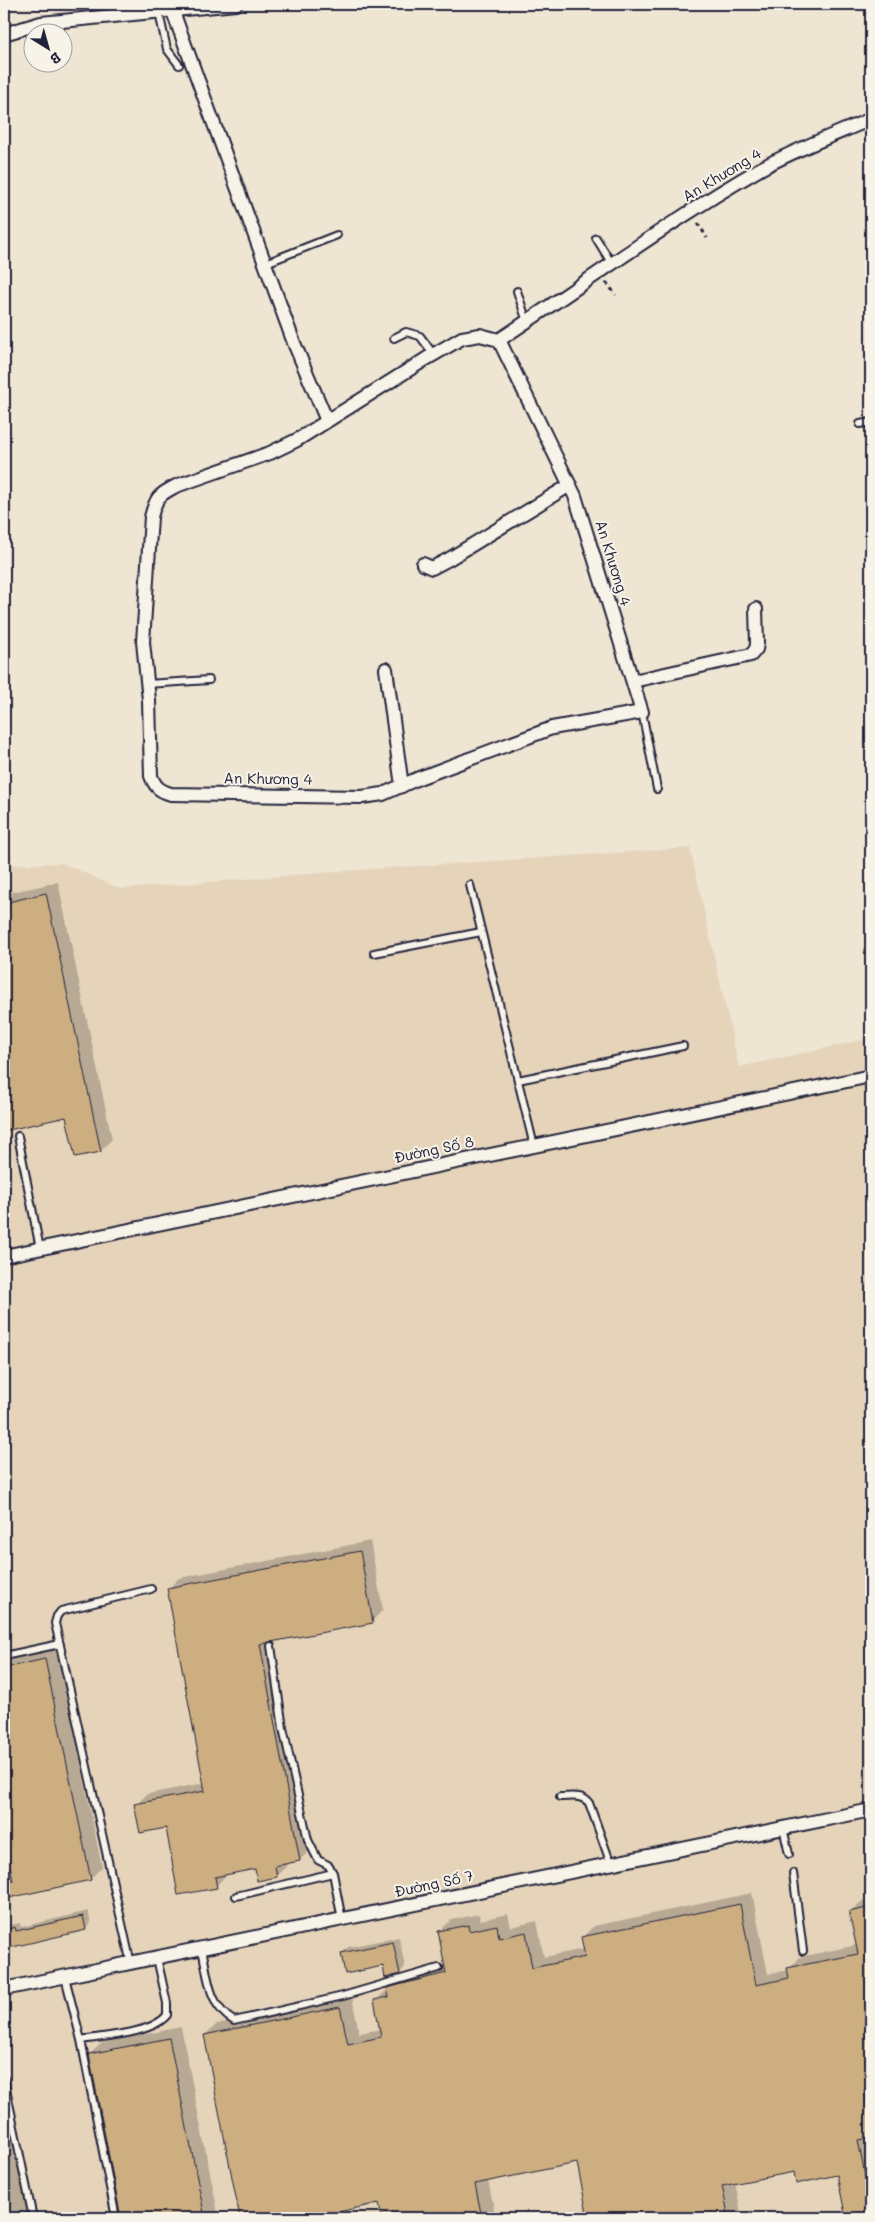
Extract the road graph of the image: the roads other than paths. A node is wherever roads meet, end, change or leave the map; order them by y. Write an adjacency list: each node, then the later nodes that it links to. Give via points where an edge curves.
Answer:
1 (236, 4): 2 (street)
2 (163, 8): 3 (street); 6 (lane, via 167,49); 10 (street)
3 (72, 25)
4 (22, 29): 5 (street)
5 (4, 34)
6 (179, 65)
7 (871, 119): 11 (street, An Khương 4, via 760,170)
8 (337, 235): 10 (lane)
9 (596, 238): 11 (lane)
10 (266, 263): 17 (street, via 294,343)
11 (613, 265): 13 (street, An Khương 4)
12 (518, 291): 13 (lane)
13 (527, 322): 15 (street, An Khương 4)
14 (394, 338): 16 (lane, via 406,332 420,336)
15 (499, 340): 16 (street, An Khương 4, via 480,335 462,338); 20 (street, An Khương 4)
16 (434, 355): 17 (street, An Khương 4)
17 (327, 421): 26 (street, An Khương 4, via 270,453 176,486 155,501 151,517 143,642)
18 (871, 422): 19 (lane)
19 (860, 424)
20 (570, 486): 21 (street, via 449,559 432,568); 25 (street, An Khương 4)
21 (423, 564)
22 (756, 609): 25 (street, via 757,644 751,655)
23 (386, 669): 28 (street)
24 (209, 680): 26 (lane)
25 (633, 681): 27 (street, An Khương 4)
26 (147, 684): 28 (street, An Khương 4, via 151,776 162,791 171,794 362,797 383,794)
27 (642, 712): 28 (street, An Khương 4, via 552,728); 29 (lane)
28 (402, 786)
29 (657, 789)
30 (470, 885): 31 (lane)
31 (481, 932): 32 (lane); 35 (lane)
32 (374, 953)
33 (684, 1046): 35 (lane)
34 (871, 1076): 37 (street, Đường Số 8)
35 (518, 1080): 37 (lane)
36 (18, 1136): 38 (lane)
37 (534, 1146): 38 (street, Đường Số 8)
38 (40, 1249): 39 (street, Đường Số 8)
39 (4, 1256)
40 (151, 1589): 41 (lane, via 61,1611 55,1623)
41 (60, 1644): 43 (lane); 56 (lane)
42 (271, 1646): 49 (lane, via 283,1728 308,1840 318,1860)
43 (4, 1656)
44 (560, 1797): 48 (lane, via 586,1798)
45 (871, 1810): 46 (street, Đường Số 7)
46 (783, 1828): 47 (lane); 48 (street, Đường Số 7)
47 (789, 1854)
48 (611, 1864): 52 (street, Đường Số 7)
49 (333, 1873): 51 (lane); 52 (lane)
50 (793, 1873): 54 (lane)
51 (236, 1896)
52 (342, 1920): 53 (street, Đường Số 7)
53 (202, 1949): 55 (street, Đường Số 7); 57 (lane, via 214,2000 223,2015 234,2021 343,1996)
54 (803, 1951)
55 (157, 1958): 56 (street, Đường Số 7); 60 (lane, via 167,2003 167,2015 161,2023)
56 (131, 1964): 58 (street, Đường Số 7)
57 (439, 1968)
58 (65, 1977): 59 (street, Đường Số 7); 60 (lane)
59 (4, 1989)
60 (81, 2040): 63 (lane)
61 (4, 2079): 62 (lane)
62 (32, 2218)
63 (116, 2218)

